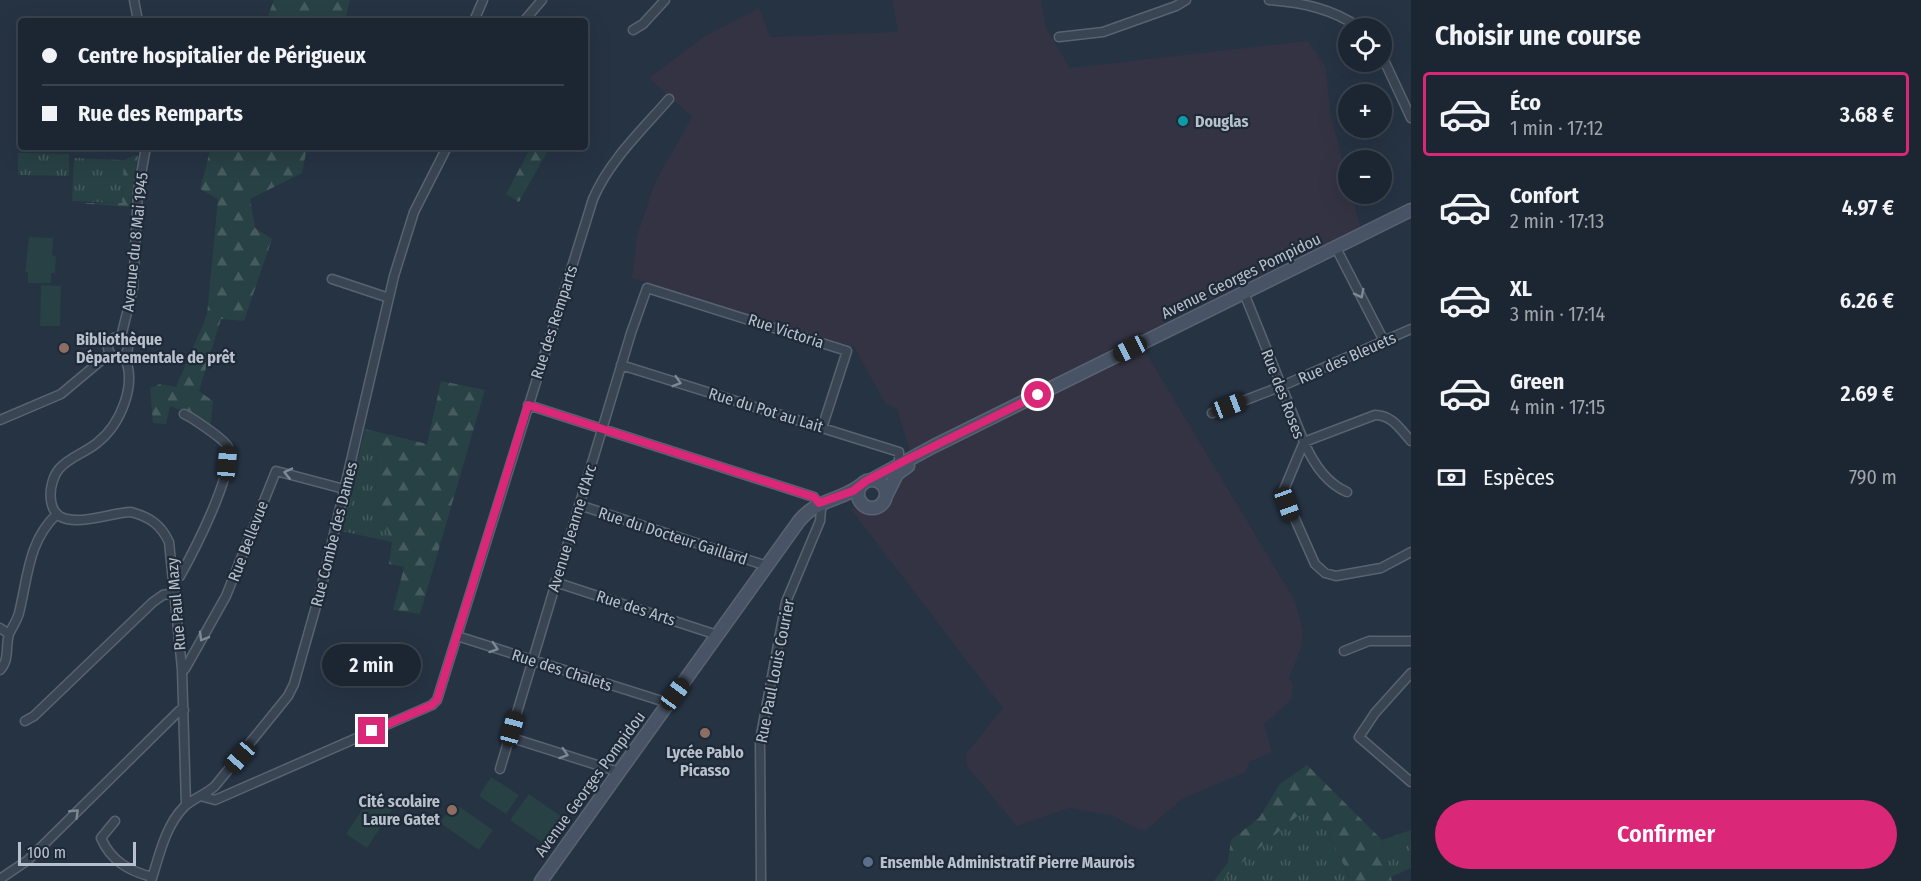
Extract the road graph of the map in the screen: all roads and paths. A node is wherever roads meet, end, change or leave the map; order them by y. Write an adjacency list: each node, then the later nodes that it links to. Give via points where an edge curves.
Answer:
1 (135, 0): 7 (street)
2 (483, 0): 8 (street)
3 (542, 0): 9 (street)
4 (665, 0): 11 (street)
5 (1186, 0): 12 (street, via 1103,32)
6 (1269, 0): 10 (street, via 1311,4)
7 (138, 18)
8 (475, 18)
9 (527, 18)
10 (1344, 18)
11 (633, 30)
12 (1059, 37)
13 (1389, 72): 15 (street)
14 (669, 99): 31 (street, Rue des Remparts, via 598,187)
15 (1411, 118)
16 (145, 150): 25 (street, Avenue du 8 Mai 1945, via 138,191 133,288)
17 (445, 150): 23 (street, Rue Combe des Dames, via 414,212)
18 (1411, 210): 19 (main road, Avenue Georges Pompidou)
19 (1336, 248): 22 (main road, Avenue Georges Pompidou); 26 (street, one-way to 26)
20 (332, 279): 23 (street)
21 (647, 288): 29 (street, Avenue Jeanne d'Arc); 35 (street, Rue Victoria, via 847,351)
22 (1244, 292): 30 (street, Rue des Roses); 37 (main road, Avenue Georges Pompidou)
23 (389, 298): 43 (street, Rue Combe des Dames)
24 (1411, 329): 26 (street, Rue des Bleuets)
25 (121, 337): 27 (street, via 110,341); 28 (street, via 128,344)
26 (1384, 341): 30 (street, Rue des Bleuets)
27 (110, 353): 28 (street); 34 (street, via 61,394)
28 (124, 356): 49 (street, via 128,376 122,411 103,439 66,462 54,476 51,503)
29 (621, 365): 35 (street, Rue du Pot au Lait, one-way to 35); 36 (street, Avenue Jeanne d'Arc)
30 (1282, 386): 32 (street, Rue des Bleuets); 39 (street, Rue des Roses)
31 (528, 405): 36 (street); 58 (street, Rue des Remparts)
32 (1212, 413)
33 (184, 414): 52 (street, via 223,439 228,448 209,519 180,576)
34 (0, 420)
35 (822, 428): 40 (street, Rue du Pot au Lait, via 899,452)
36 (602, 429): 47 (street, Avenue Jeanne d'Arc); 48 (street, via 814,497)
37 (958, 436): 40 (main road, Avenue Georges Pompidou); 45 (main road, Avenue Georges Pompidou, via 897,474)
38 (1411, 441): 39 (street, via 1393,420 1375,415)
39 (1304, 442): 44 (street, via 1333,486); 50 (street, Rue des Roses, via 1283,492 1315,564 1336,576 1381,568)
40 (899, 464): 41 (main road, Avenue Georges Pompidou)
41 (873, 479): 42 (main road); 45 (main road, via 884,485)
42 (861, 485): 46 (main road); 48 (main road, Avenue Georges Pompidou)
43 (344, 489): 62 (street, Rue Bellevue, one-way to 62, via 276,471 226,596); 72 (street, Rue Combe des Dames, via 294,684 240,757)
44 (1347, 492)
45 (887, 494): 46 (main road, via 876,508)
46 (860, 502): 48 (main road, Avenue Georges Pompidou)
47 (579, 505): 51 (street, Rue du Docteur Gaillard); 53 (street, Avenue Jeanne d'Arc)
48 (820, 506): 51 (main road, Avenue Georges Pompidou, via 807,511); 78 (street, Rue Paul Louis Courier, via 818,528 786,602 762,727)
49 (57, 514): 52 (street, Rue Paul Mazy, via 77,519 131,512 150,519 170,542); 56 (street, via 42,528 36,542 19,615)
50 (1411, 552)
51 (767, 567): 57 (main road, Avenue Georges Pompidou)
52 (173, 580): 54 (street, Rue Paul Mazy)
53 (555, 582): 57 (street, Rue des Arts); 61 (street, Avenue Jeanne d'Arc)
54 (174, 592): 62 (street, Rue Paul Mazy); 67 (street, via 153,602)
55 (0, 628): 56 (street)
56 (9, 634): 63 (street, via 8,655)
57 (717, 634): 65 (main road, Avenue Georges Pompidou)
58 (457, 636): 61 (street, Rue des Chalets, one-way to 61); 72 (street, Rue des Remparts, via 432,705 215,800)
59 (1411, 641): 60 (street, via 1369,641)
60 (1344, 651)
61 (532, 660): 65 (street, Rue des Chalets); 68 (street, Avenue Jeanne d'Arc)
62 (182, 669): 66 (street, Rue Paul Mazy)
63 (0, 670)
64 (1411, 673): 71 (street, via 1359,737)
65 (668, 703): 70 (main road, Avenue Georges Pompidou)
66 (184, 710): 73 (street, Rue Paul Mazy); 75 (street, one-way to 66, via 28,860)
67 (25, 721)
68 (509, 737): 69 (street, Avenue Jeanne d'Arc); 70 (street, one-way to 70)
69 (500, 769)
70 (619, 772): 77 (main road, Avenue Georges Pompidou)
71 (1411, 783)
72 (204, 797): 73 (street, Rue Combe des Dames)
73 (186, 805): 76 (street, via 164,841)
74 (115, 820): 76 (street, via 101,838 105,847 122,866)
75 (0, 879)
76 (151, 879)
77 (541, 881)
78 (761, 881)

